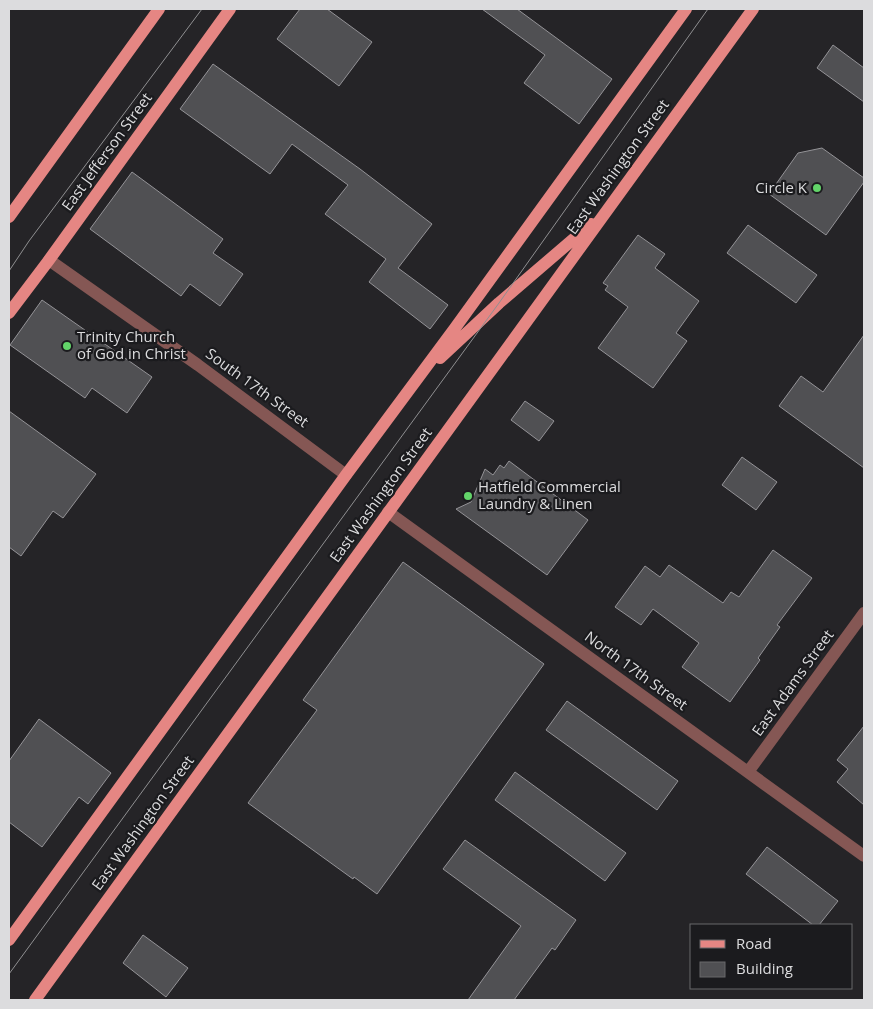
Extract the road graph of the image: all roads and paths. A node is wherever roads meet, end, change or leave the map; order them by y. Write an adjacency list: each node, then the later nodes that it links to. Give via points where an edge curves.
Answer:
1 (159, 9): 6 (main road)
2 (230, 9): 7 (main road, East Jefferson Street)
3 (686, 9): 9 (main road)
4 (753, 9): 5 (main road, East Washington Street)
5 (609, 209): 9 (main road, via 499,303); 11 (main road, East Washington Street)
6 (9, 217)
7 (49, 260): 8 (main road, East Jefferson Street); 10 (street, South 17th Street)
8 (9, 313)
9 (414, 382): 10 (main road)
10 (346, 474): 15 (main road)
11 (388, 512): 13 (street, North 17th Street); 16 (main road, East Washington Street)
12 (864, 613): 13 (street, East Adams Street)
13 (748, 772): 14 (street, North 17th Street)
14 (864, 856)
15 (9, 940)
16 (35, 1000)

